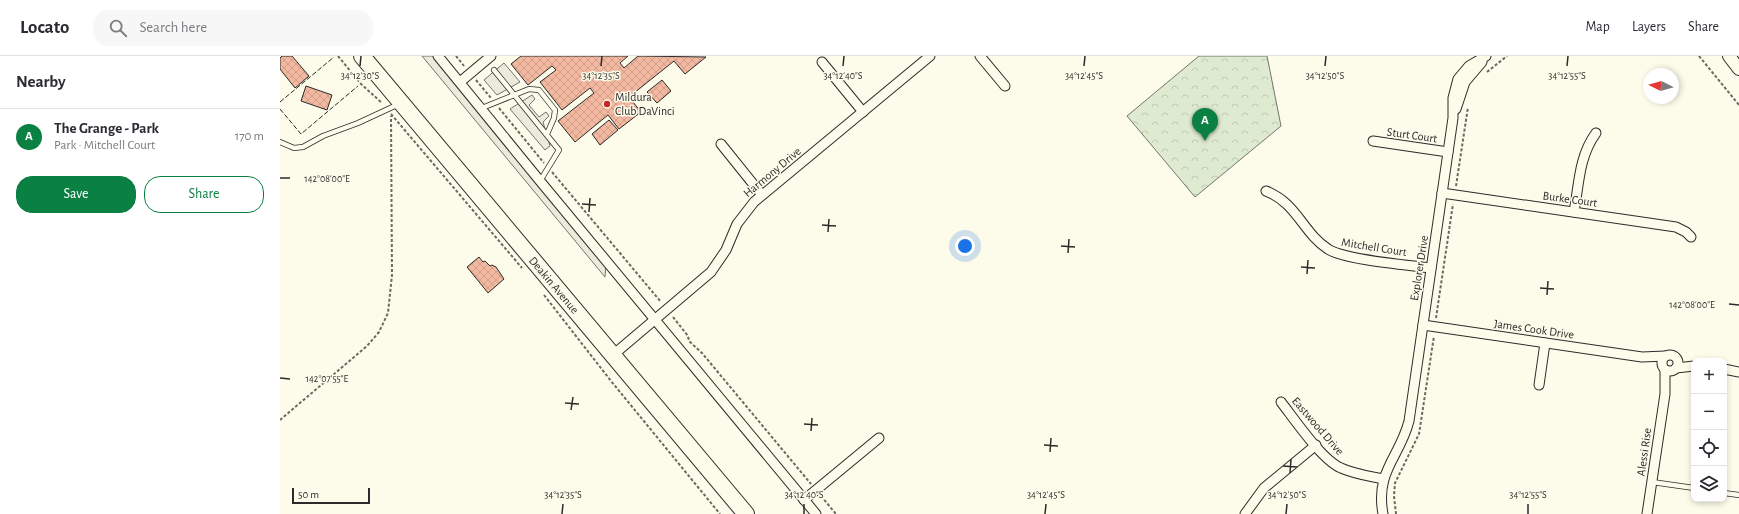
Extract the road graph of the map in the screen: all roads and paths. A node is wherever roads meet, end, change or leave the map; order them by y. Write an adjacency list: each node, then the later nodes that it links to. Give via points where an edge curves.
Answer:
1 (338, 56): 24 (path, via 361,84)
2 (362, 56): 24 (highway, Deakin Avenue)
3 (438, 56): 17 (street)
4 (456, 56): 15 (path)
5 (491, 56): 15 (street)
6 (930, 56): 25 (street, Harmony Drive)
7 (980, 56): 18 (street)
8 (1486, 56): 31 (street, Explorer Drive, via 1465,82 1453,118)
9 (1507, 56): 16 (path)
10 (1698, 56): 22 (path)
11 (1729, 56): 13 (street)
12 (822, 62): 25 (street)
13 (1739, 68)
14 (494, 70): 19 (lane)
15 (470, 73): 17 (street); 21 (path)
16 (1483, 76)
17 (460, 82): 23 (street)
18 (1005, 86)
19 (514, 96): 21 (lane); 27 (lane); 27 (lane, via 529,89 542,92 556,114)
20 (1468, 101): 36 (path)
21 (496, 104): 23 (lane); 32 (path)
22 (1739, 105)
23 (482, 108): 33 (street)
24 (393, 109): 29 (lane, via 323,136 302,147 294,148); 41 (path); 48 (highway, Deakin Avenue); 56 (path, via 392,275 388,313 379,332 368,346)
25 (863, 112): 37 (street, Harmony Drive)
26 (1596, 133): 38 (street, via 1582,160)
27 (547, 134): 32 (lane, via 559,150)
28 (1372, 141): 31 (street, Sturt Court)
29 (280, 142)
30 (721, 144): 37 (street)
31 (1448, 152): 35 (street, Explorer Drive)
32 (548, 167): 33 (lane); 43 (path)
33 (540, 181): 44 (street)
34 (1266, 192): 40 (street, Mitchell Court, via 1289,205 1320,243 1335,253)
35 (1442, 193): 36 (street, Burke Court); 40 (street, Explorer Drive)
36 (1455, 194): 38 (street, Burke Court); 46 (path)
37 (762, 195): 43 (street, Harmony Drive, via 745,211 726,250 711,272)
38 (1574, 212): 39 (street, Burke Court, via 1676,227)
39 (1691, 237)
40 (1431, 268): 45 (street, Explorer Drive)
41 (524, 272)
42 (544, 295): 66 (path)
43 (667, 310): 44 (street, Harmony Drive); 62 (path, via 694,347 702,353)
44 (655, 320): 48 (street, Harmony Drive); 65 (street)
45 (1423, 325): 46 (street, James Cook Drive); 59 (street, Explorer Drive, via 1404,437)
46 (1435, 326): 47 (street, James Cook Drive)
47 (1546, 343): 51 (street, James Cook Drive, via 1642,357); 54 (street)
48 (613, 355): 67 (highway, Deakin Avenue)
49 (1691, 364): 51 (street, James Cook Drive, via 1672,355)
50 (1691, 365): 51 (street, James Cook Drive)
51 (1668, 366): 60 (street, Alessi Rise)
52 (1727, 370): 53 (street)
53 (1739, 372)
54 (1539, 385)
55 (1281, 402): 58 (street, Eastwood Drive)
56 (280, 420)
57 (879, 438): 62 (street)
58 (1316, 445): 59 (street, Eastwood Drive, via 1342,469); 70 (street, via 1264,488)
59 (1383, 479): 71 (street)
60 (1652, 482): 61 (lane); 72 (street, Alessi Rise)
61 (1691, 488)
62 (816, 490): 65 (street); 69 (path)
63 (1727, 493): 64 (lane)
64 (1739, 495)
65 (804, 500): 68 (street)
66 (720, 514)
67 (746, 514)
68 (816, 514)
69 (836, 514)
70 (1245, 514)
71 (1383, 514)
72 (1647, 514)

